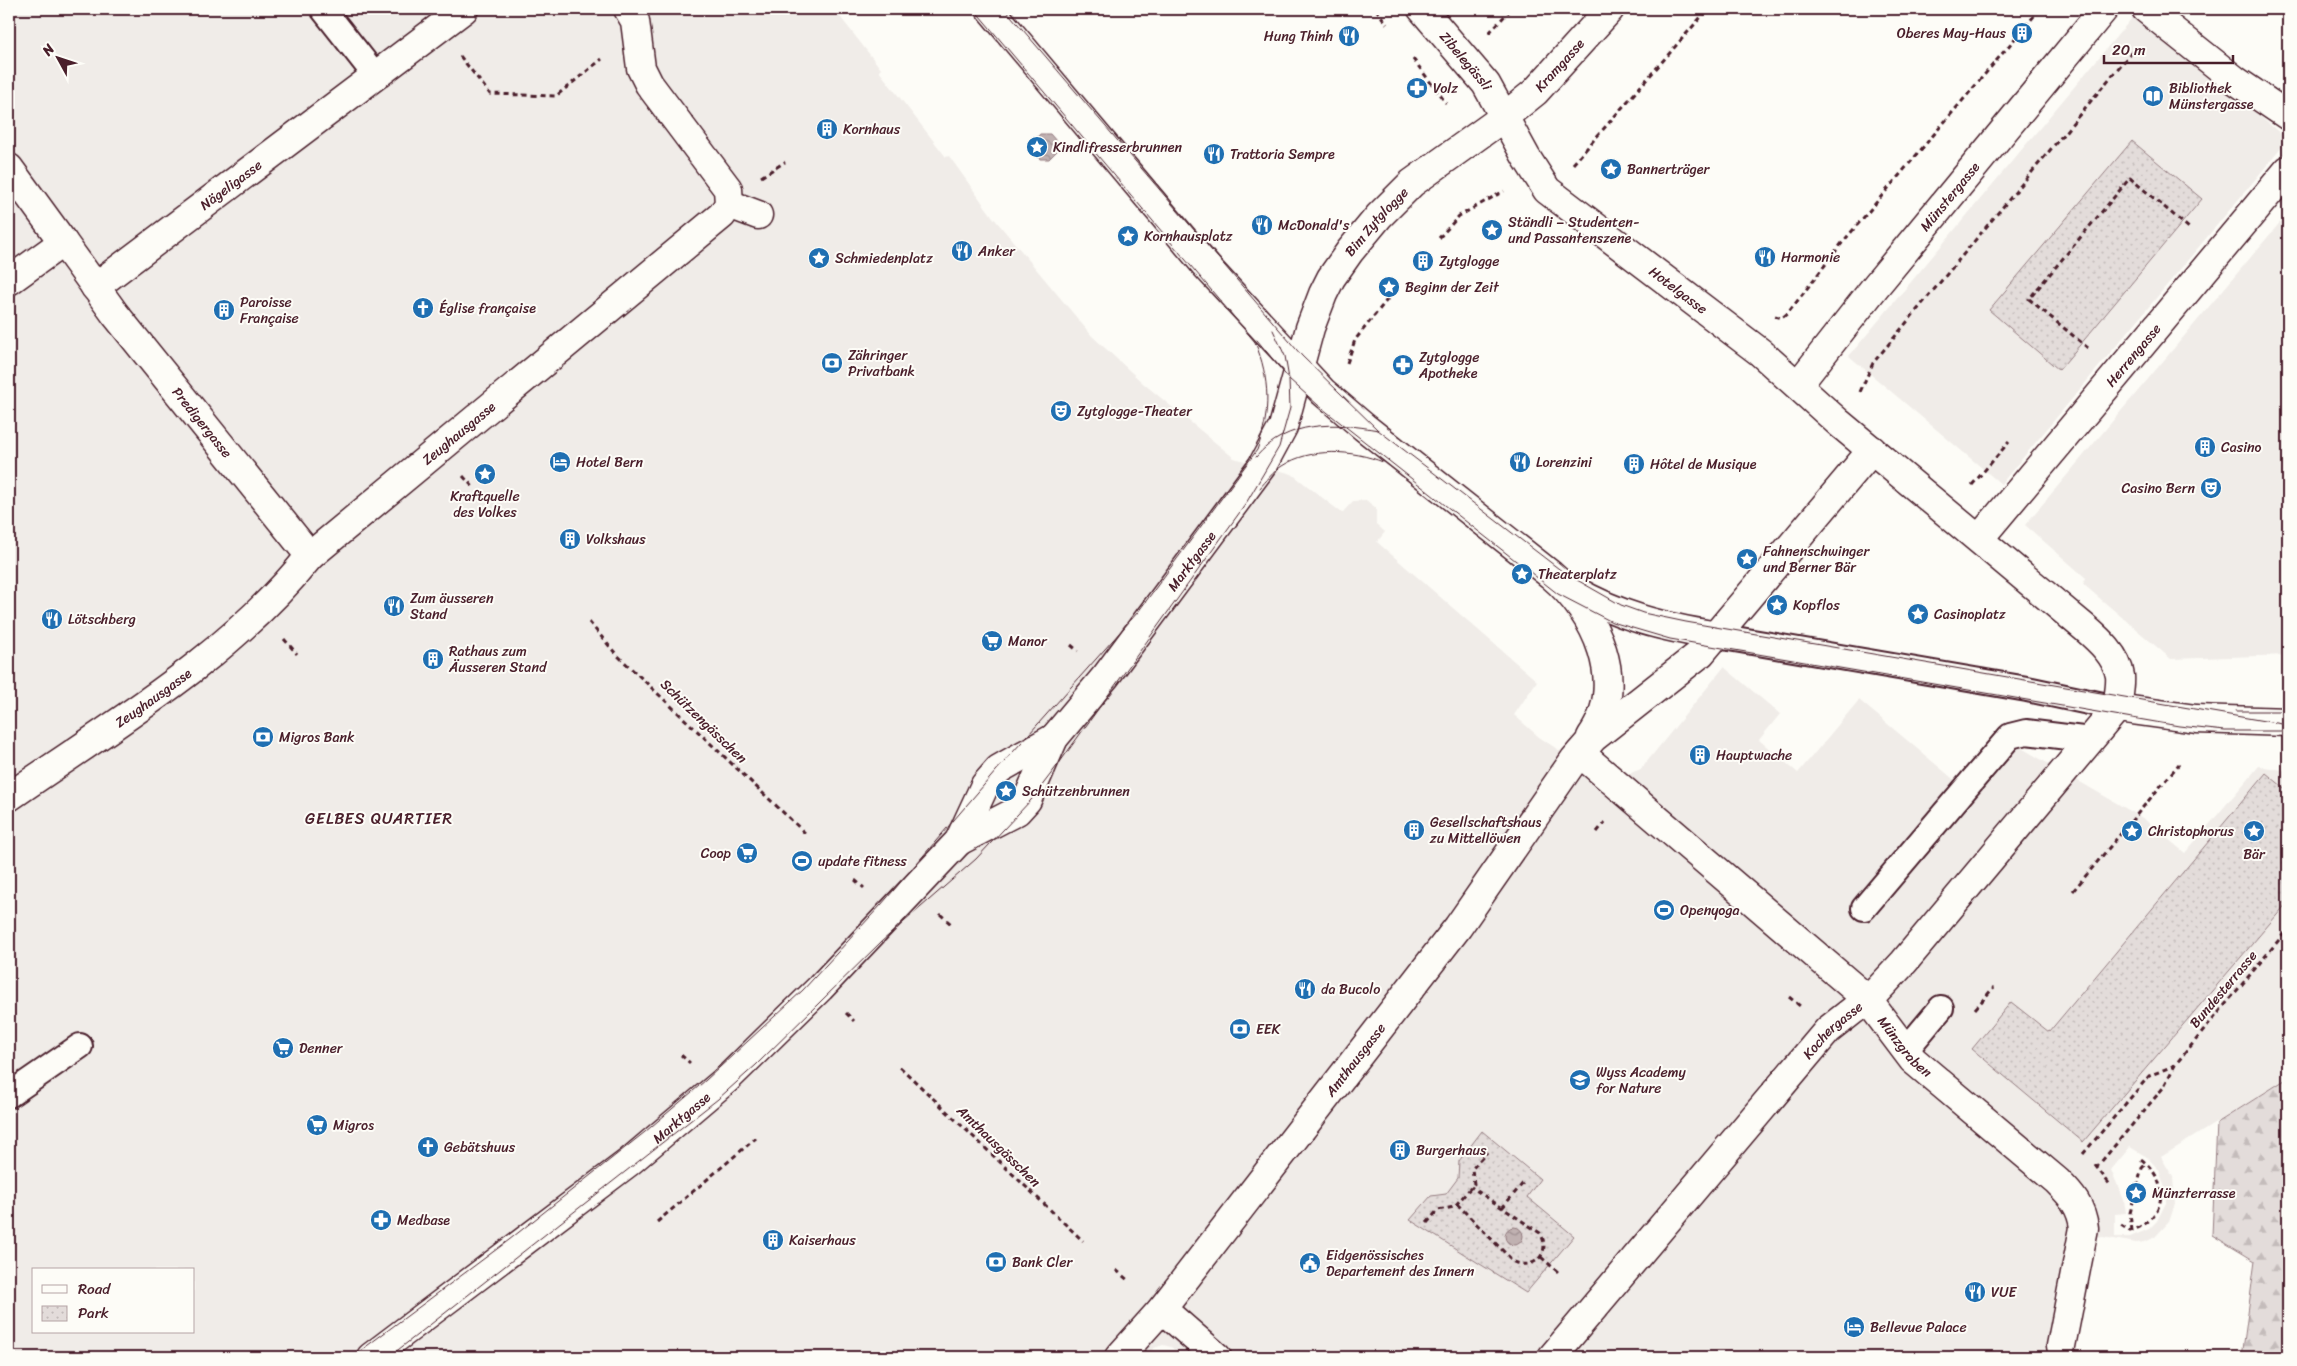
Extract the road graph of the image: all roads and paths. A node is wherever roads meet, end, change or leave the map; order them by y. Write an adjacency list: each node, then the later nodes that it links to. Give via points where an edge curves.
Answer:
1 (323, 9): 15 (lane)
2 (464, 9): 12 (street, Nägeligasse)
3 (1422, 9): 17 (street, Zibelegässli, via 1486,84)
4 (1511, 9): 13 (path)
5 (1610, 9): 17 (street, Kramgasse, via 1535,92)
6 (1708, 9): 20 (path, via 1572,166)
7 (2040, 9): 29 (path, via 1842,243)
8 (2104, 9): 32 (street, Münstergasse)
9 (2146, 9): 16 (street, via 2235,80)
10 (998, 11): 31 (street, via 1208,267)
11 (632, 20): 12 (path, via 556,96 490,94); 21 (street, via 641,68 649,84 725,183)
12 (438, 28): 15 (street, Nägeligasse)
13 (1486, 35)
14 (2136, 48): 33 (path, via 1873,363)
15 (375, 75): 27 (street, Nägeligasse)
16 (2288, 116)
17 (1504, 117): 20 (street, Hotelgasse); 31 (street, Bim Zytglogge, via 1412,183 1373,223 1331,278 1310,328)
18 (9, 168): 25 (street)
19 (2288, 170): 38 (street, Herrengasse)
20 (1539, 178): 24 (path, via 1492,196 1465,211); 32 (street, Hotelgasse, via 1556,198)
21 (729, 204): 22 (street); 39 (street, Zeughausgasse, via 716,221)
22 (758, 215)
23 (2189, 228): 30 (path, via 2130,178 2029,299)
24 (1439, 238)
25 (63, 242): 26 (street); 27 (street)
26 (9, 281)
27 (95, 287): 39 (street, Predigergasse)
28 (1394, 292): 34 (path, via 1355,340)
29 (1797, 303)
30 (2088, 348)
31 (1299, 366): 34 (street); 45 (street, Marktgasse, via 1278,438 1262,466 1106,676)
32 (1798, 384): 35 (street, Hotelgasse)
33 (1859, 394)
34 (1336, 404): 40 (street)
35 (1872, 450): 38 (street); 42 (street)
36 (2003, 450): 37 (path)
37 (1971, 486)
38 (1979, 540): 43 (street, via 2100,641 2119,671)
39 (310, 556): 49 (street, Zeughausgasse, via 261,612 211,654)
40 (1551, 575): 42 (street, via 1602,606 1633,618); 47 (street, via 1587,615 1603,649 1607,667 1606,706 1595,732)
41 (589, 622): 52 (path, Schützengässchen, via 616,654)
42 (1717, 636): 43 (lane, via 2027,689); 47 (street, via 1694,661 1599,733)
43 (2117, 708): 44 (street, via 2196,719); 46 (street, Kochergasse)
44 (2288, 722)
45 (1054, 738): 53 (street, Marktgasse, via 999,769 985,784); 53 (street, Marktgasse, via 1027,800 1017,811)
46 (2091, 740): 55 (lane, via 2026,732 2010,736); 57 (street, Kochergasse, via 1904,962)
47 (1580, 752): 57 (street, Münzgraben); 83 (street, Amthausgasse, via 1458,927)
48 (2179, 764): 54 (path)
49 (9, 797)
50 (1607, 820): 51 (path)
51 (1597, 832)
52 (806, 834)
53 (959, 841): 85 (street, Marktgasse, via 820,988 727,1079 629,1162)
54 (2073, 892)
55 (1864, 908)
56 (2288, 928): 61 (path, Bundesterrasse)
57 (1867, 999): 60 (street, Münzgraben); 88 (street, Kochergasse, via 1828,1030)
58 (1942, 1008): 60 (lane)
59 (80, 1046): 63 (lane)
60 (1905, 1051): 84 (street, Münzgraben, via 2057,1181 2080,1209 2084,1228)
61 (2175, 1065): 66 (path, Bundesterrasse, via 2149,1076); 69 (path, Bundesterrasse, via 2163,1088)
62 (900, 1067): 78 (path, Amthausgässchen)
63 (9, 1095)
64 (756, 1138): 74 (path)
65 (1487, 1152): 71 (path, via 1472,1169 1474,1182)
66 (2083, 1154)
67 (2138, 1157): 68 (path)
68 (2146, 1164): 77 (path, via 2142,1168 2130,1213); 77 (path, via 2160,1185 2160,1206 2153,1219)
69 (2097, 1166)
70 (1524, 1182): 73 (path)
71 (1471, 1187): 72 (path); 73 (path)
72 (1457, 1204): 76 (path, via 1453,1208 1438,1210); 79 (path, via 1514,1262 1533,1264)
73 (1502, 1208): 79 (path, via 1541,1234 1544,1245)
74 (657, 1222)
75 (2120, 1222): 77 (path, via 2124,1229)
76 (1427, 1223)
77 (2132, 1231)
78 (1083, 1240)
79 (1540, 1258): 81 (path)
80 (1116, 1270): 82 (path)
81 (1558, 1272)
82 (1128, 1282)
83 (1162, 1309): 86 (street, Amthausgasse); 87 (street)
84 (2061, 1346)
85 (371, 1357)
86 (1120, 1357)
87 (1217, 1357)
88 (1552, 1357)

